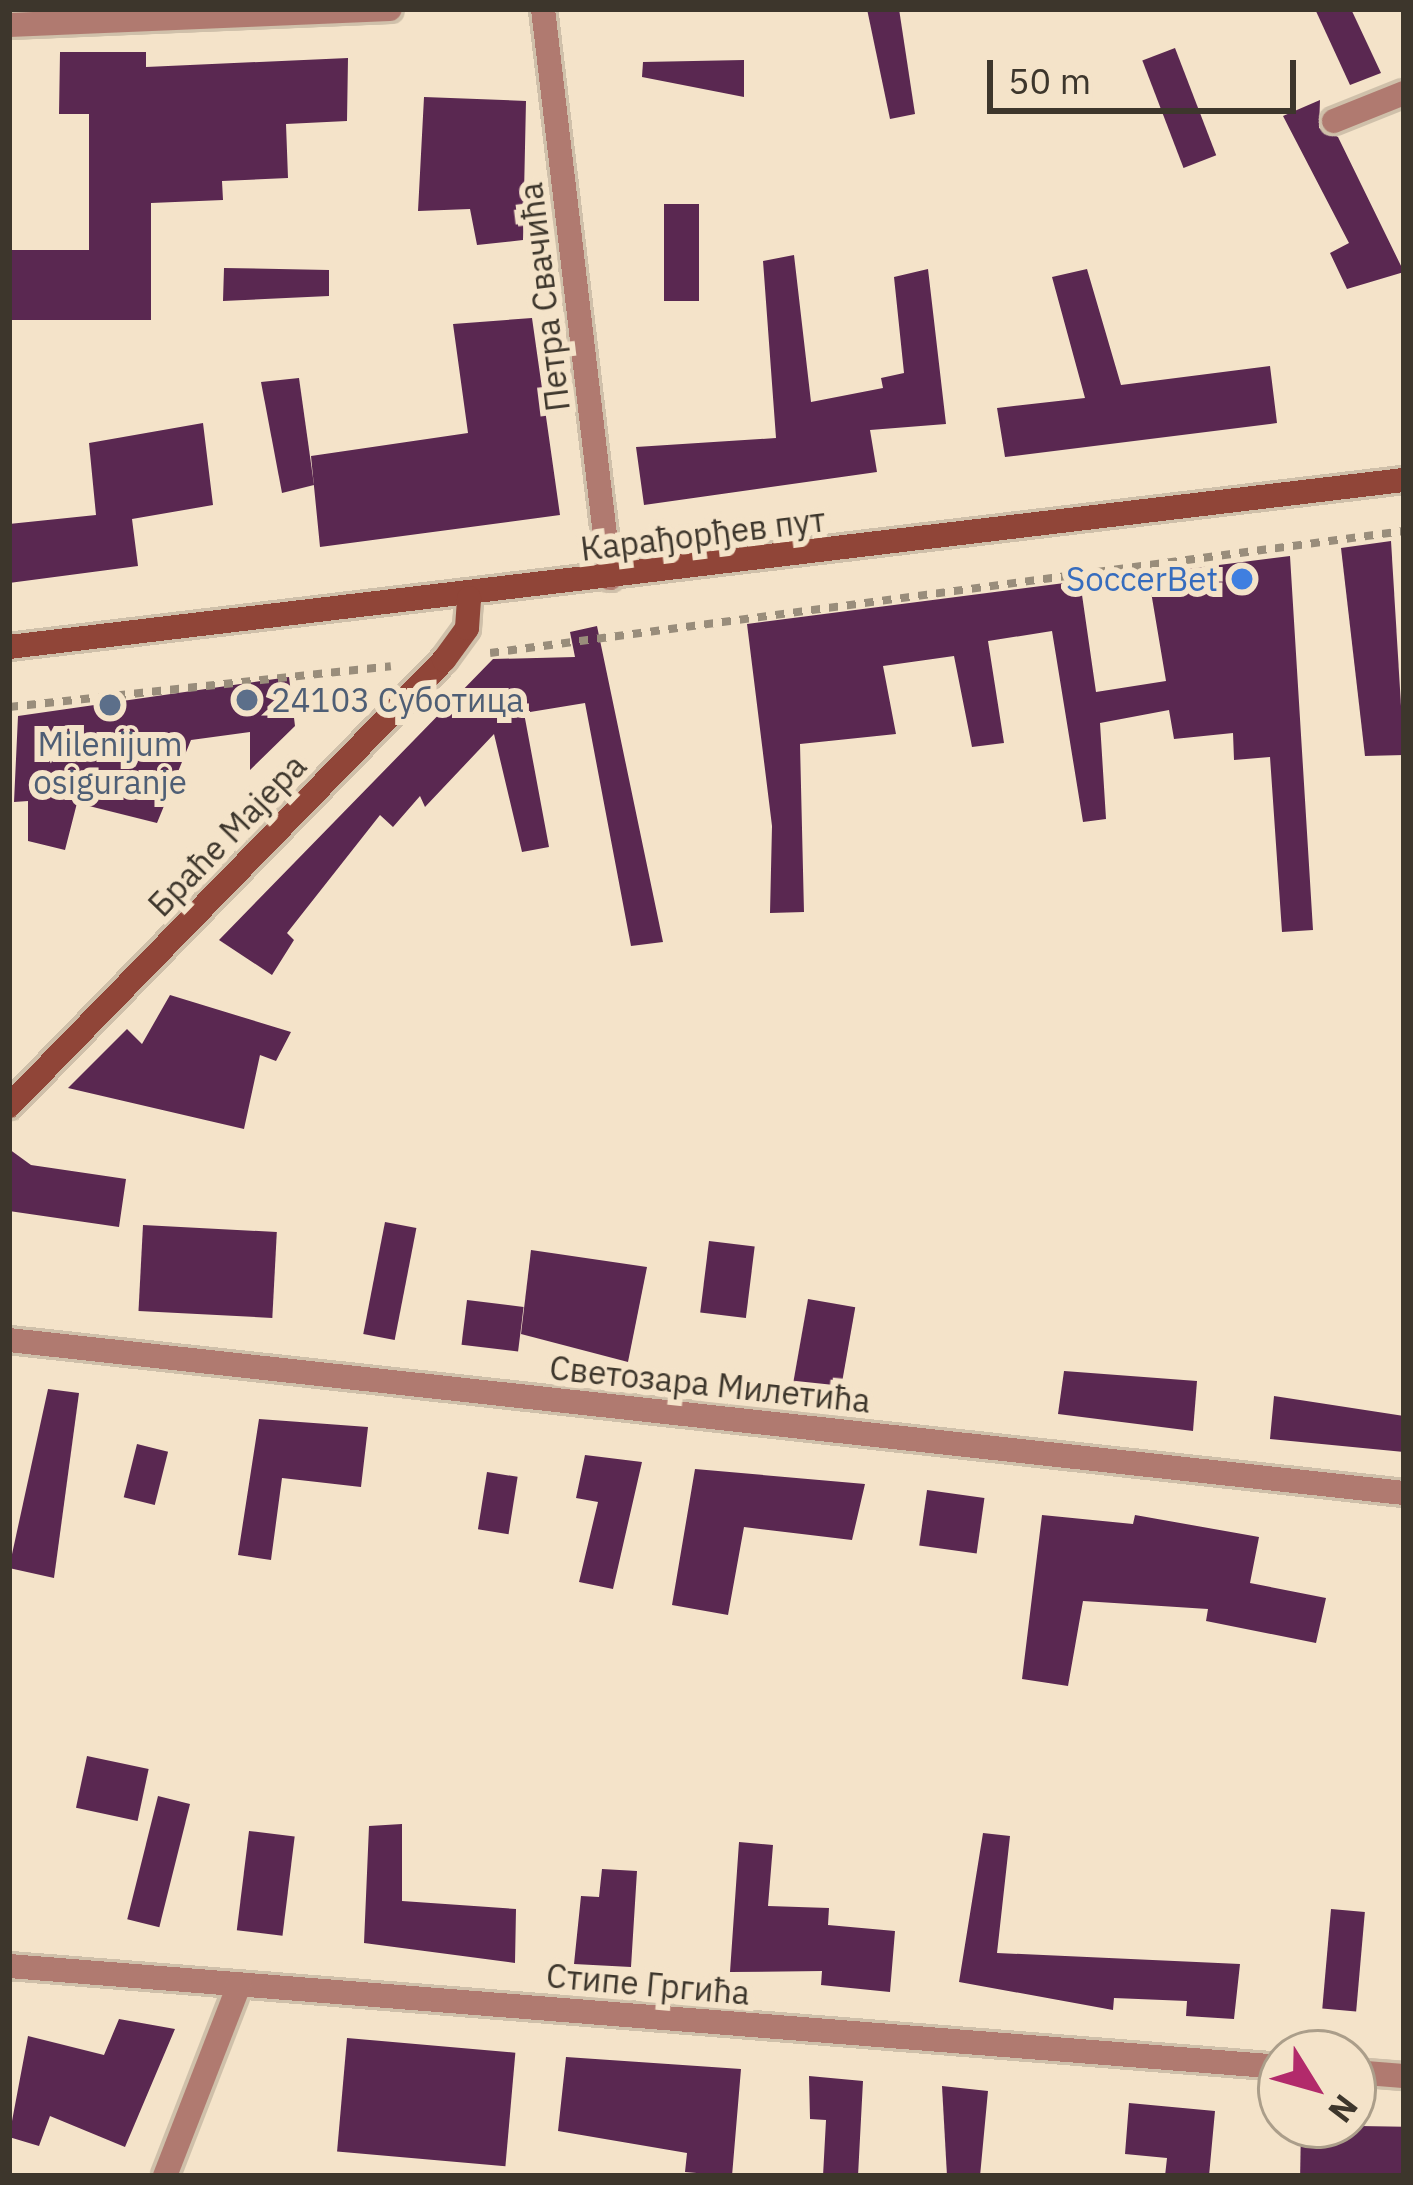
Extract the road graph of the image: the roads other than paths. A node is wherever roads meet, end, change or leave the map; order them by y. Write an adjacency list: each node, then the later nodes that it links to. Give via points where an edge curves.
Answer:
1 (390, 9): 3 (street)
2 (543, 9): 7 (street, Петра Свачића)
3 (9, 25)
4 (1404, 93): 5 (street)
5 (1334, 121)
6 (1404, 480): 7 (main road, Карађорђев пут)
7 (610, 578): 8 (main road, Карађорђев пут)
8 (469, 598): 9 (main road, Карађорђев пут); 10 (main road, Браће Мајера, via 467,628 444,660)
9 (9, 647)
10 (9, 1106)
11 (9, 1340): 12 (street, Светозара Милетића)
12 (1404, 1493)
13 (9, 1966): 14 (street, Стипе Гргића)
14 (239, 1984): 15 (street, Стипе Гргића); 16 (street)
15 (1257, 2065)
16 (165, 2176)

